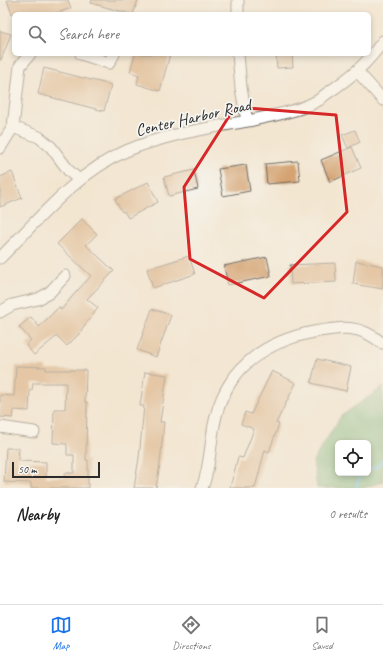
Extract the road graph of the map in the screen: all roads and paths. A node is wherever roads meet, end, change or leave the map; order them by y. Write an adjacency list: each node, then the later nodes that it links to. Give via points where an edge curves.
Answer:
1 (238, 0): 2 (street)
2 (238, 12)
3 (383, 40): 8 (street, Center Harbor Road)
4 (28, 56): 11 (street, via 20,66)
5 (87, 56): 6 (street, via 109,63)
6 (113, 56)
7 (238, 56): 10 (street)
8 (357, 72): 9 (street); 10 (street, Center Harbor Road, via 317,101 297,110)
9 (383, 100)
10 (247, 121): 13 (street, Center Harbor Road, via 149,142 112,158)
11 (13, 127): 12 (street); 13 (street, via 39,137)
12 (0, 148)
13 (79, 180): 14 (street, Center Harbor Road)
14 (0, 258)
15 (65, 276): 16 (street, via 49,293 38,299 12,305)
16 (0, 312)
17 (382, 343): 20 (street, via 360,330 338,328 294,336 277,342 248,361 226,390 219,407 210,460)
18 (0, 427): 19 (street)
19 (34, 432)
20 (202, 488)

